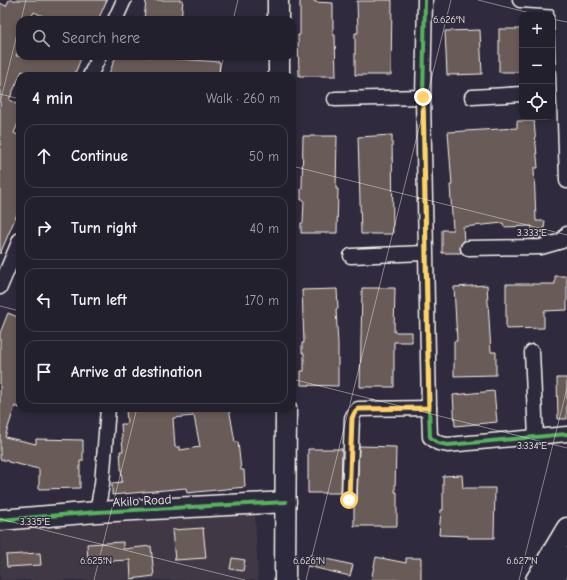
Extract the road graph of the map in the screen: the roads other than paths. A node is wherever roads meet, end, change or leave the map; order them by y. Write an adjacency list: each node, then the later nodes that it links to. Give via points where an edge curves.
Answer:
1 (124, 0): 6 (street)
2 (278, 0): 7 (main road)
3 (425, 0): 15 (street)
4 (520, 0): 5 (street)
5 (564, 3): 12 (street)
6 (117, 16)
7 (278, 16)
8 (97, 60): 10 (street)
9 (279, 60): 11 (main road)
10 (92, 72)
11 (279, 72)
12 (558, 91): 17 (street)
13 (519, 94): 14 (street)
14 (472, 96)
15 (423, 97): 16 (street); 21 (street)
16 (335, 99)
17 (567, 181)
18 (567, 234): 19 (street, via 562,241 541,247)
19 (468, 248)
20 (16, 249): 23 (street)
21 (425, 253): 22 (street); 25 (street)
22 (351, 256)
23 (0, 287)
24 (532, 352): 30 (street)
25 (429, 408): 30 (street, via 430,437 438,443 448,445); 31 (street, via 358,409 355,412 350,432)
26 (108, 412): 33 (street)
27 (275, 412): 32 (main road)
28 (286, 412): 32 (main road)
29 (567, 434): 30 (street)
30 (536, 437)
31 (349, 500)
32 (281, 502): 33 (main road, Akilo Road); 37 (main road); 38 (main road, via 285,539)
33 (98, 512): 34 (main road, Akilo Road)
34 (0, 520)
35 (567, 528): 39 (main road)
36 (567, 558): 40 (main road)
37 (275, 580)
38 (285, 580)
39 (536, 580)
40 (554, 580)

